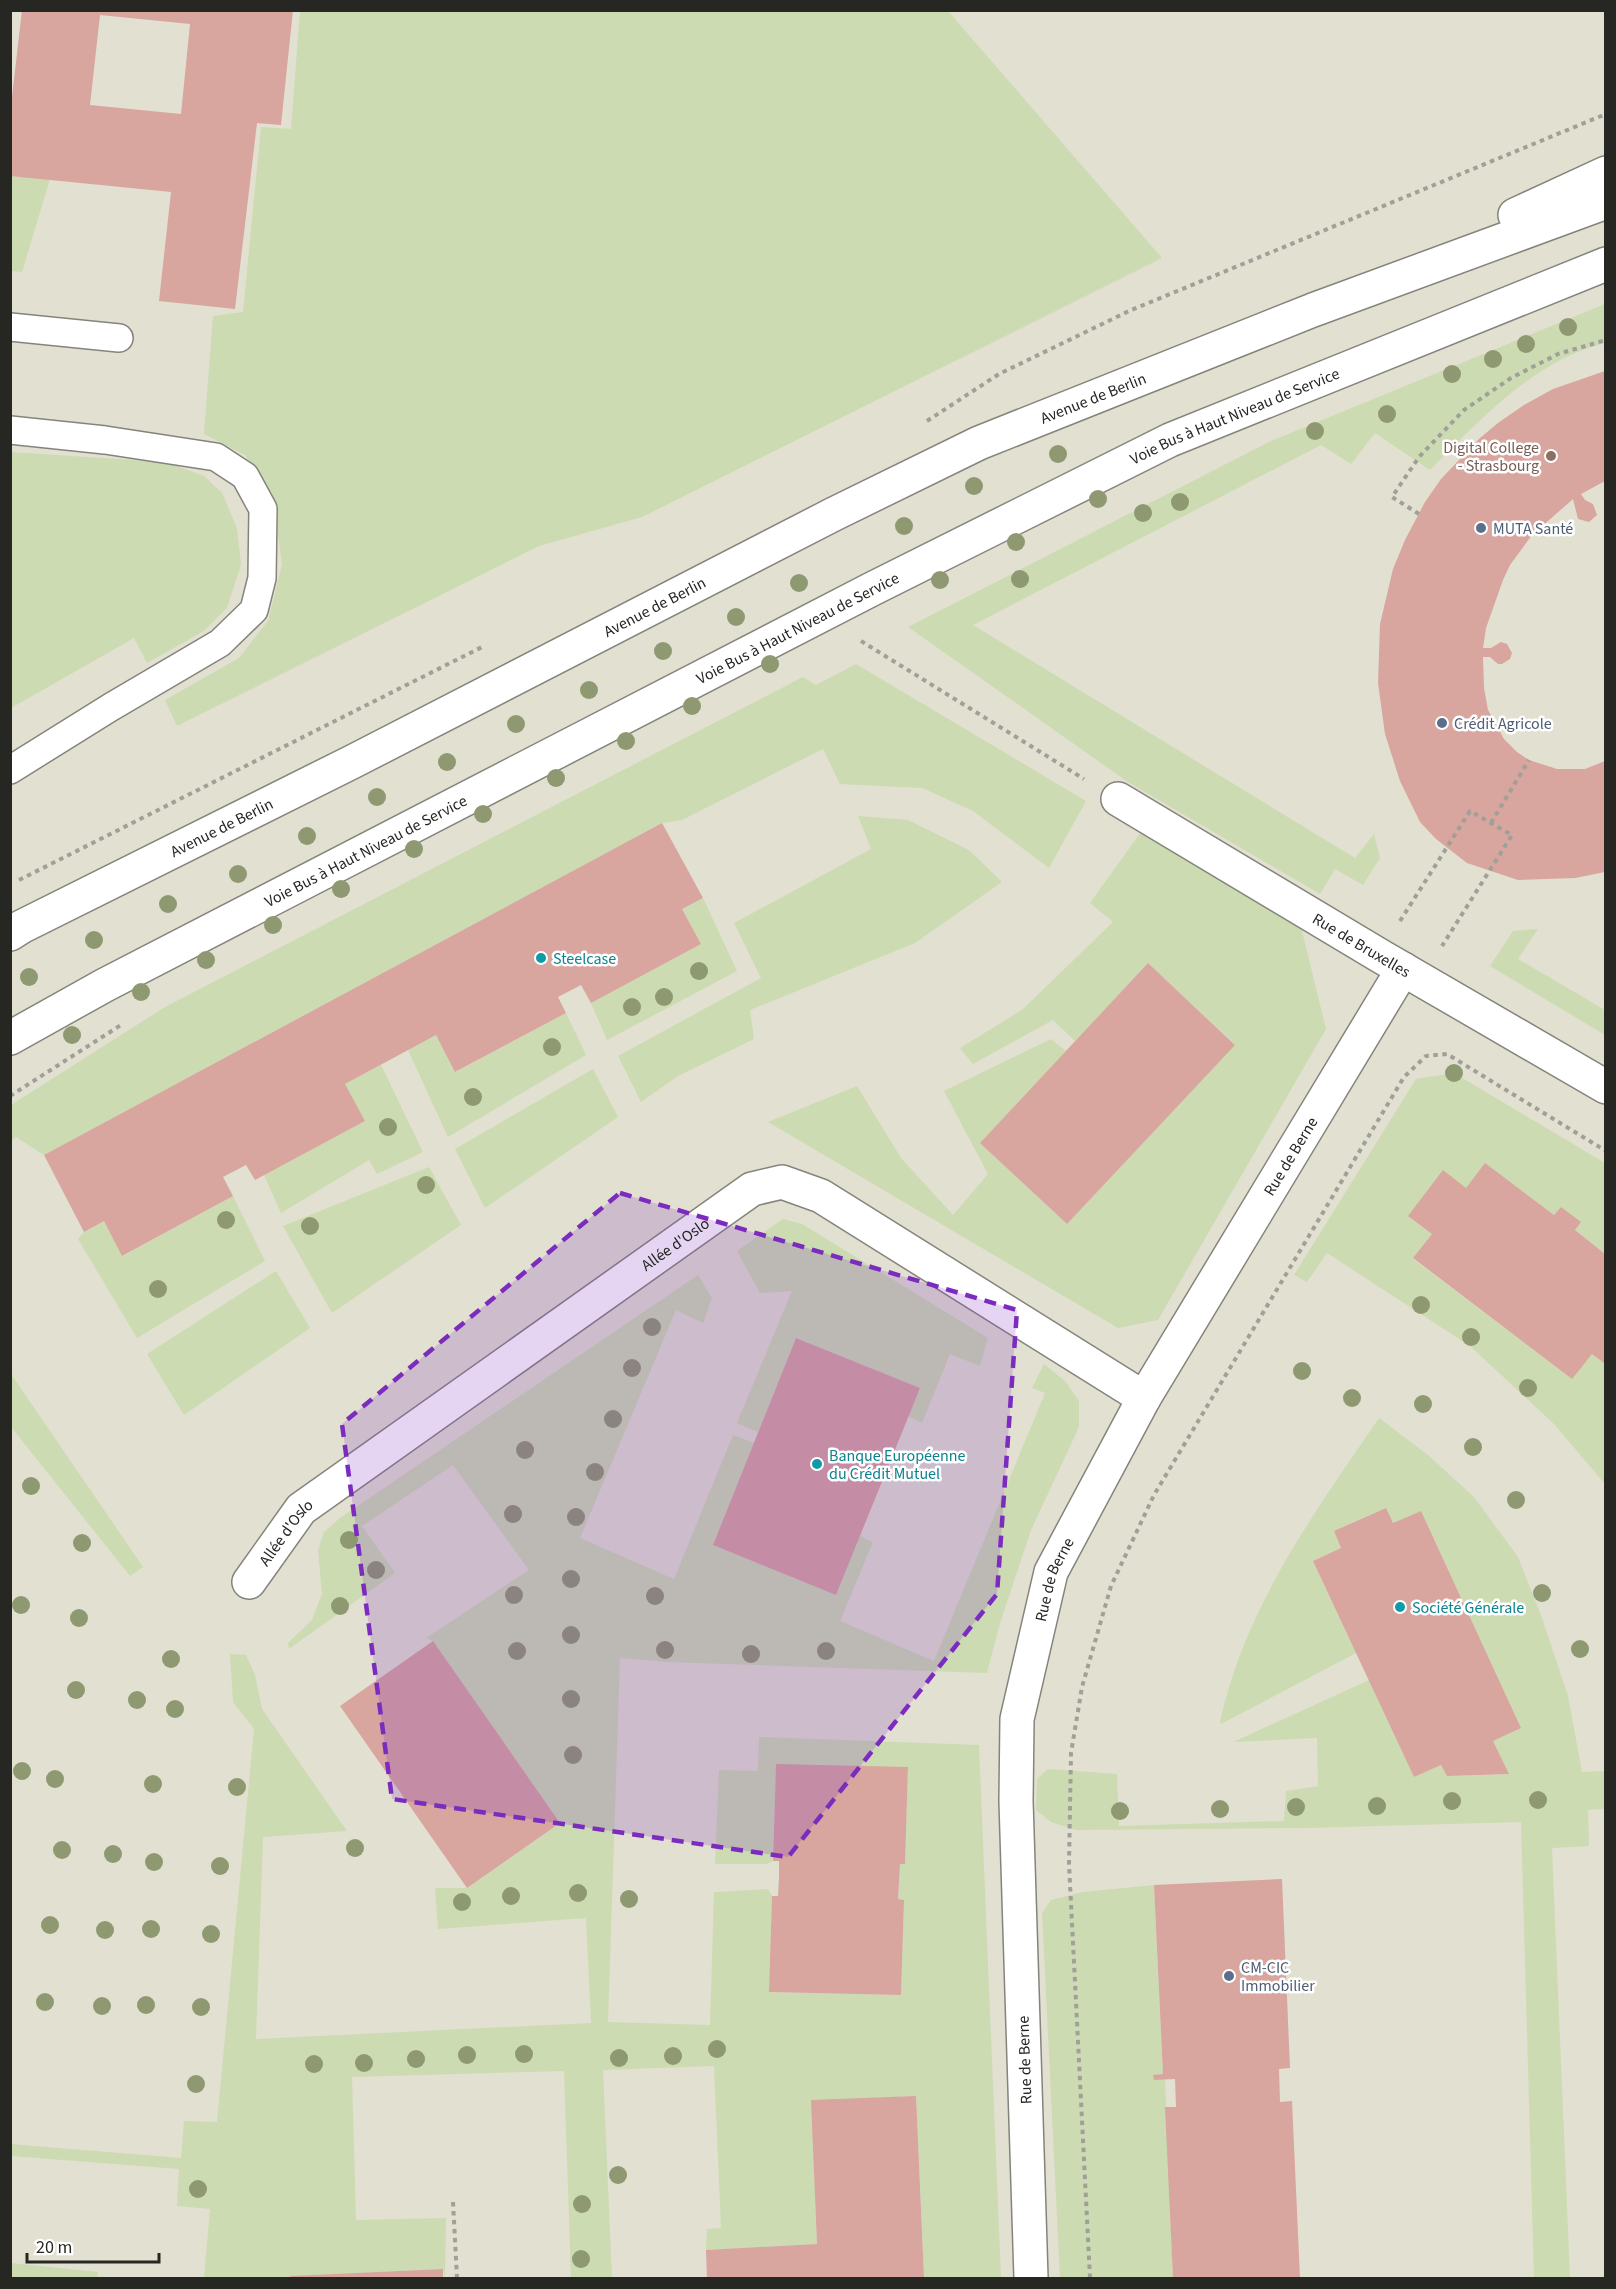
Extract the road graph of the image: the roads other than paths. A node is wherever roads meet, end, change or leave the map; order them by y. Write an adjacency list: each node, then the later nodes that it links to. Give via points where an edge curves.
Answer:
1 (1605, 173): 4 (street, Avenue de Berlin)
2 (1605, 202): 4 (street, Avenue de Berlin)
3 (1605, 264): 12 (street, Voie Bus à Haut Niveau de Service, via 1170,440 872,589 105,985)
4 (1313, 310): 10 (street, Avenue de Berlin, via 979,443)
5 (10, 327): 6 (lane)
6 (119, 338)
7 (10, 430): 8 (lane, via 216,457 245,476 262,509 262,578 254,610 220,643)
8 (10, 770)
9 (1118, 800): 11 (street, Rue de Bruxelles)
10 (10, 934)
11 (1401, 968): 13 (street, Rue de Bruxelles); 14 (street, Rue de Berne)
12 (10, 1038)
13 (1605, 1087)
14 (1144, 1398): 15 (street, Allée d'Oslo, via 821,1196 782,1182 752,1189 301,1509); 16 (street, Rue de Berne, via 1051,1572 1017,1719 1016,1801)
15 (249, 1582)
16 (1032, 2278)

